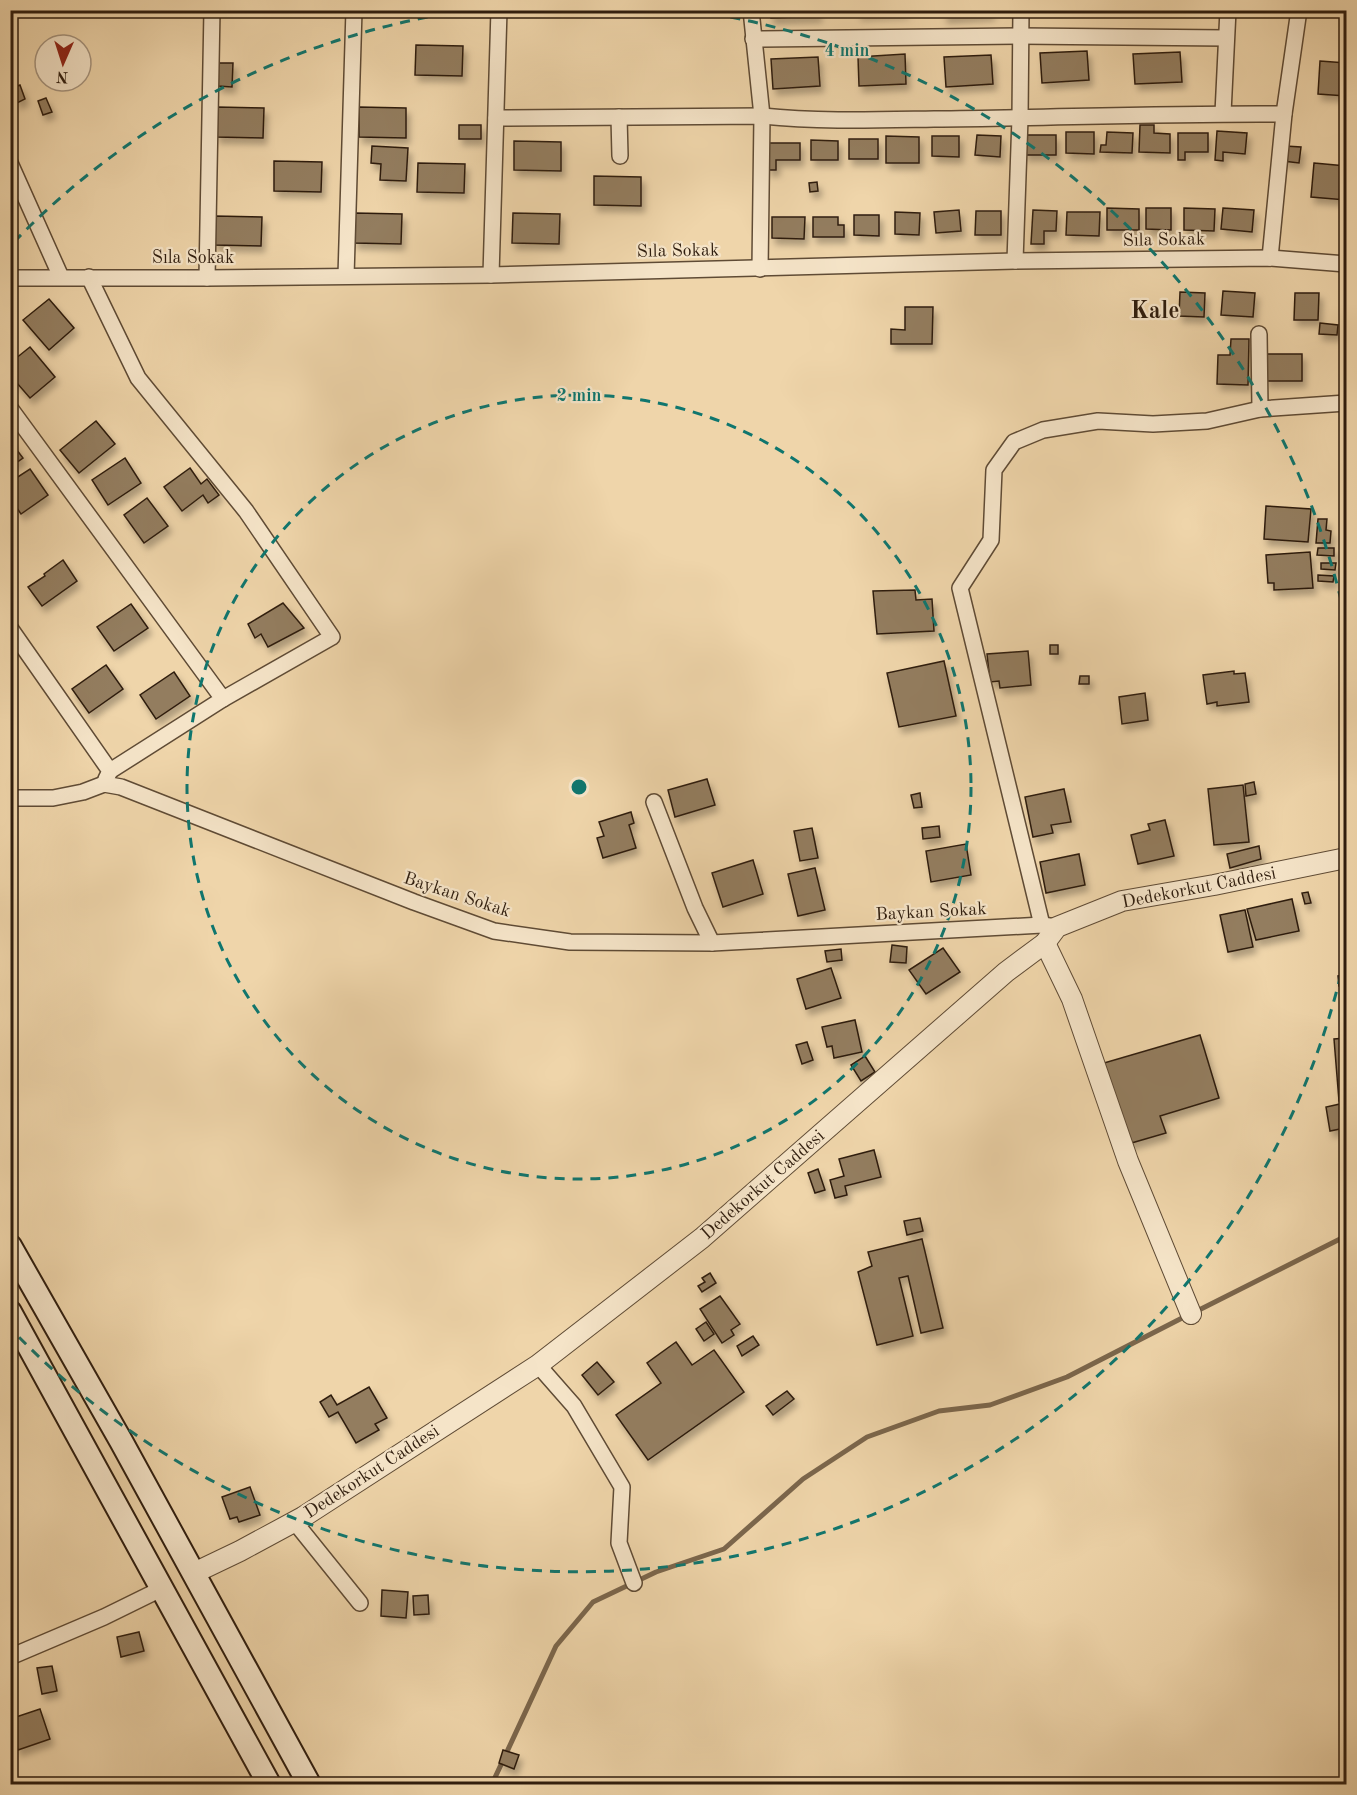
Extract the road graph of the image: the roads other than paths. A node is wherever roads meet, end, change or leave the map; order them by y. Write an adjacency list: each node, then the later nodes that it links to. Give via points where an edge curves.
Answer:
1 (212, 10): 28 (street)
2 (354, 10): 24 (street)
3 (499, 10): 15 (street)
4 (751, 10): 10 (street)
5 (1022, 10): 8 (street)
6 (1228, 10): 9 (street)
7 (1299, 10): 12 (street)
8 (1020, 36): 9 (street); 10 (street); 16 (street)
9 (1226, 38): 11 (street)
10 (753, 39): 13 (street)
11 (1223, 113): 12 (street); 16 (street)
12 (1284, 114): 19 (street)
13 (762, 116): 14 (street); 16 (street, via 801,120); 22 (street)
14 (620, 117): 15 (street); 17 (street)
15 (496, 118): 23 (street)
16 (1020, 118): 20 (street)
17 (620, 156)
18 (10, 163): 25 (street)
19 (1270, 258): 20 (street, Sıla Sokak); 21 (street, Sıla Sokak)
20 (1016, 261): 22 (street, Sıla Sokak)
21 (1347, 264)
22 (760, 269): 23 (street, Sıla Sokak)
23 (491, 275): 24 (street, Sıla Sokak)
24 (346, 276): 28 (street, Sıla Sokak)
25 (61, 277): 26 (street, Sıla Sokak); 27 (street, Sıla Sokak)
26 (10, 278)
27 (89, 278): 28 (street, Sıla Sokak); 34 (street, via 138,378 246,512 332,637)
28 (207, 278)
29 (1259, 334): 32 (street)
30 (1347, 403): 32 (street)
31 (10, 408): 34 (street)
32 (1260, 409): 39 (street, via 1207,421 1098,422 1043,430 1014,442 993,471 991,540 960,588)
33 (10, 628): 35 (street)
34 (224, 699): 35 (street)
35 (107, 777): 36 (street, via 83,792 53,798); 40 (street, Baykan Sokak, via 121,786 414,903 494,931 570,942)
36 (10, 798)
37 (654, 802): 40 (street)
38 (1347, 858): 39 (street, Dedekorkut Caddesi, via 1122,901)
39 (1048, 931): 40 (street, Baykan Sokak); 43 (street, via 1128,1161); 44 (street, Dedekorkut Caddesi, via 702,1238)
40 (712, 944)
41 (10, 1246): 46 (main road)
42 (10, 1312): 48 (main road)
43 (1191, 1314)
44 (538, 1365): 45 (street, Dedekorkut Caddesi); 47 (street, via 574,1406 622,1487 619,1544)
45 (294, 1521): 46 (street, Dedekorkut Caddesi); 49 (street)
46 (194, 1573): 52 (main road)
47 (634, 1583)
48 (161, 1589): 50 (street); 51 (main road)
49 (360, 1603)
50 (10, 1657)
51 (269, 1785)
52 (309, 1785)

